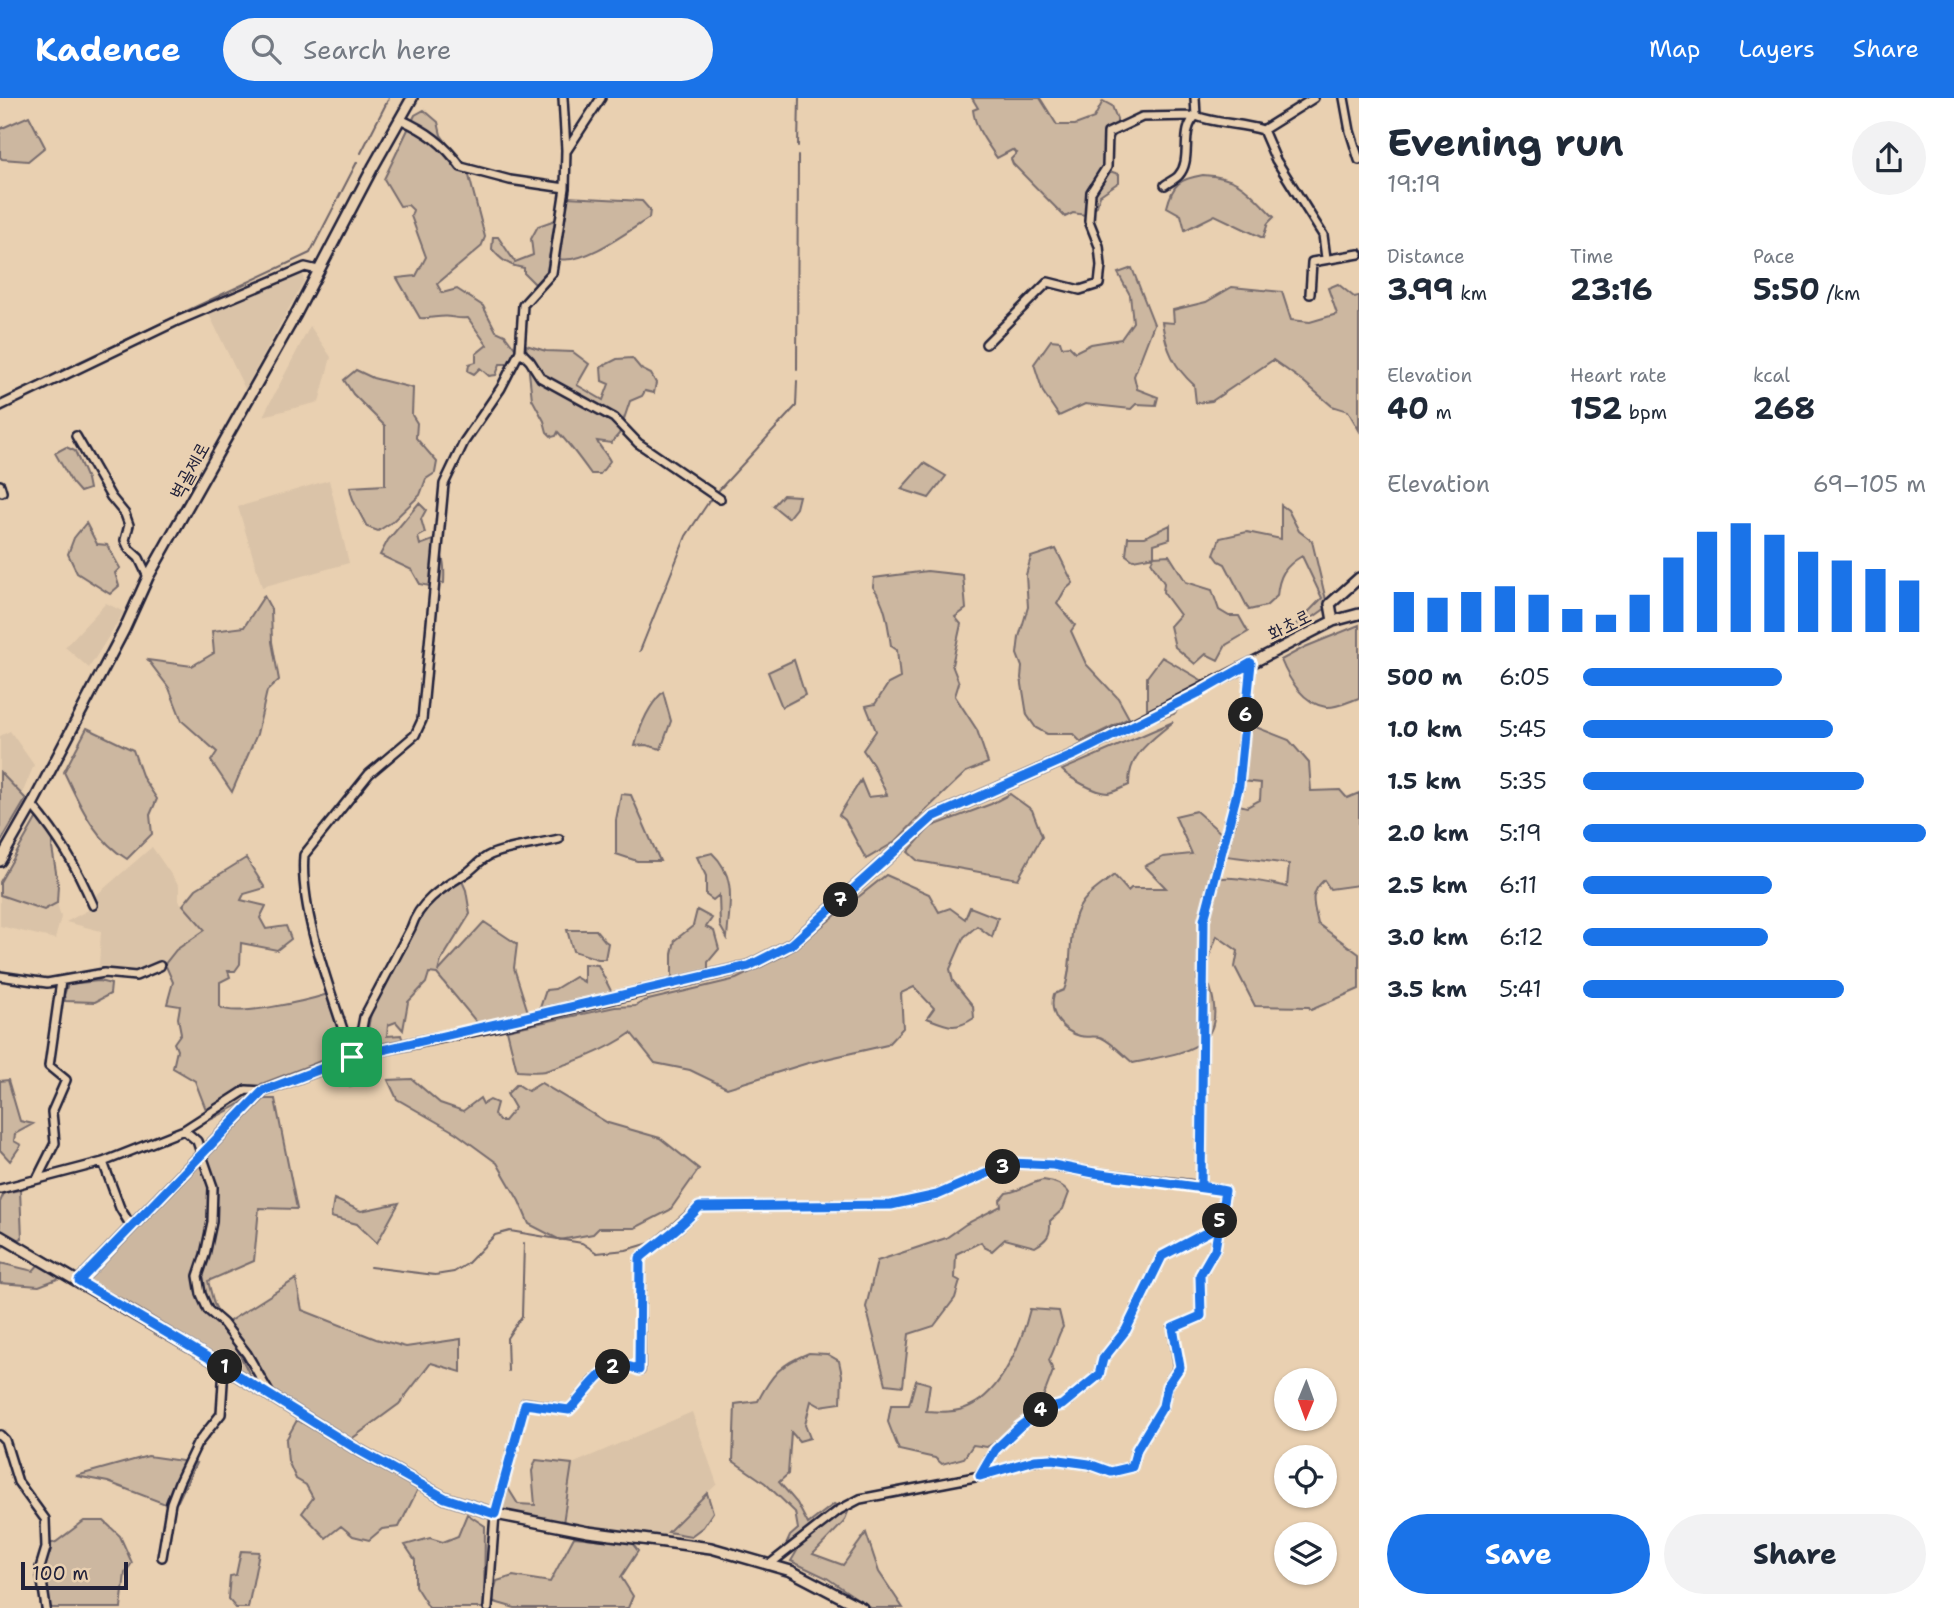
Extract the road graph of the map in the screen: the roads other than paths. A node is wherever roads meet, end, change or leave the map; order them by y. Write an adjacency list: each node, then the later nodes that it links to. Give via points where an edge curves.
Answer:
1 (412, 98): 8 (street, 벽골제로)
2 (563, 98): 10 (street)
3 (601, 98): 10 (street)
4 (1195, 98): 7 (street)
5 (1314, 98): 9 (street)
6 (1344, 98): 11 (street)
7 (1196, 116): 9 (street); 12 (street, via 1190,121 1180,175); 18 (street, via 1142,117 1108,134 1107,167 1091,192 1089,221 1099,246 1099,284 1080,290 1048,282)
8 (400, 119): 13 (street, via 425,130 461,167); 16 (street, 벽골제로)
9 (1263, 130): 15 (street, via 1276,160 1323,235)
10 (566, 150): 13 (street)
11 (1359, 160)
12 (1165, 186)
13 (565, 188): 19 (street, via 552,273 523,306)
14 (1359, 254): 15 (street)
15 (1326, 258): 17 (street, via 1312,262)
16 (318, 270): 20 (street, via 305,267 175,322); 23 (street, 벽골제로)
17 (1310, 294)
18 (986, 344)
19 (520, 351): 22 (street, via 541,378 614,418 638,443); 35 (street, via 444,484 422,720 415,735 369,774 304,855 308,913)
20 (0, 406)
21 (76, 436): 23 (street, via 125,514 129,525 125,540)
22 (720, 499)
23 (148, 578): 28 (street, 벽골제로)
24 (1359, 578): 26 (street, via 1329,604)
25 (1359, 614): 26 (street, 화초로)
26 (1333, 621): 27 (street, 화초로)
27 (1251, 663): 35 (street, 화초로, via 1074,755 933,817 792,944 749,966); 41 (street, via 1239,785 1204,920)
28 (32, 805): 30 (street, 벽골제로); 31 (street, via 77,866)
29 (559, 839): 35 (street, via 491,854 426,901 364,1017)
30 (0, 861)
31 (93, 905)
32 (160, 966): 34 (street, via 136,976 104,972)
33 (0, 976): 34 (street)
34 (61, 981): 40 (street, via 48,1066 66,1080 52,1112 55,1143)
35 (354, 1056): 36 (street, 화초로)
36 (263, 1091): 37 (street, via 246,1090); 38 (street, 화초로)
37 (184, 1130): 38 (street, via 197,1140); 39 (street)
38 (202, 1153): 43 (street, 화초로); 48 (street, via 213,1187 212,1222 198,1276 201,1294 208,1310 247,1354)
39 (103, 1162): 40 (street); 43 (street)
40 (37, 1179): 42 (street)
41 (1201, 1186): 44 (street, via 1225,1191); 51 (street, via 1011,1163 937,1195 891,1205 699,1207 640,1258 639,1370 618,1365 597,1377 569,1410 525,1404)
42 (0, 1189)
43 (131, 1226): 46 (street, 화초로)
44 (1219, 1226): 50 (street, via 1162,1256 1126,1330 1103,1359 1099,1375 1062,1405 1040,1411 1019,1427 995,1450); 50 (street, via 1215,1249 1200,1275 1201,1316 1173,1328 1180,1367 1132,1467 1111,1472 1089,1464 1035,1460)
45 (0, 1237): 46 (street)
46 (79, 1281): 47 (street)
47 (224, 1367): 48 (street); 52 (street, via 221,1414 197,1444 179,1482)
48 (271, 1397): 51 (street, via 445,1498)
49 (0, 1434): 54 (street, via 18,1482 45,1519 46,1548 40,1568)
50 (980, 1476): 53 (street, via 860,1499)
51 (495, 1514): 53 (street, via 711,1548); 55 (street)
52 (162, 1557)
53 (770, 1564): 56 (street)
54 (46, 1608)
55 (488, 1608)
56 (862, 1608)

